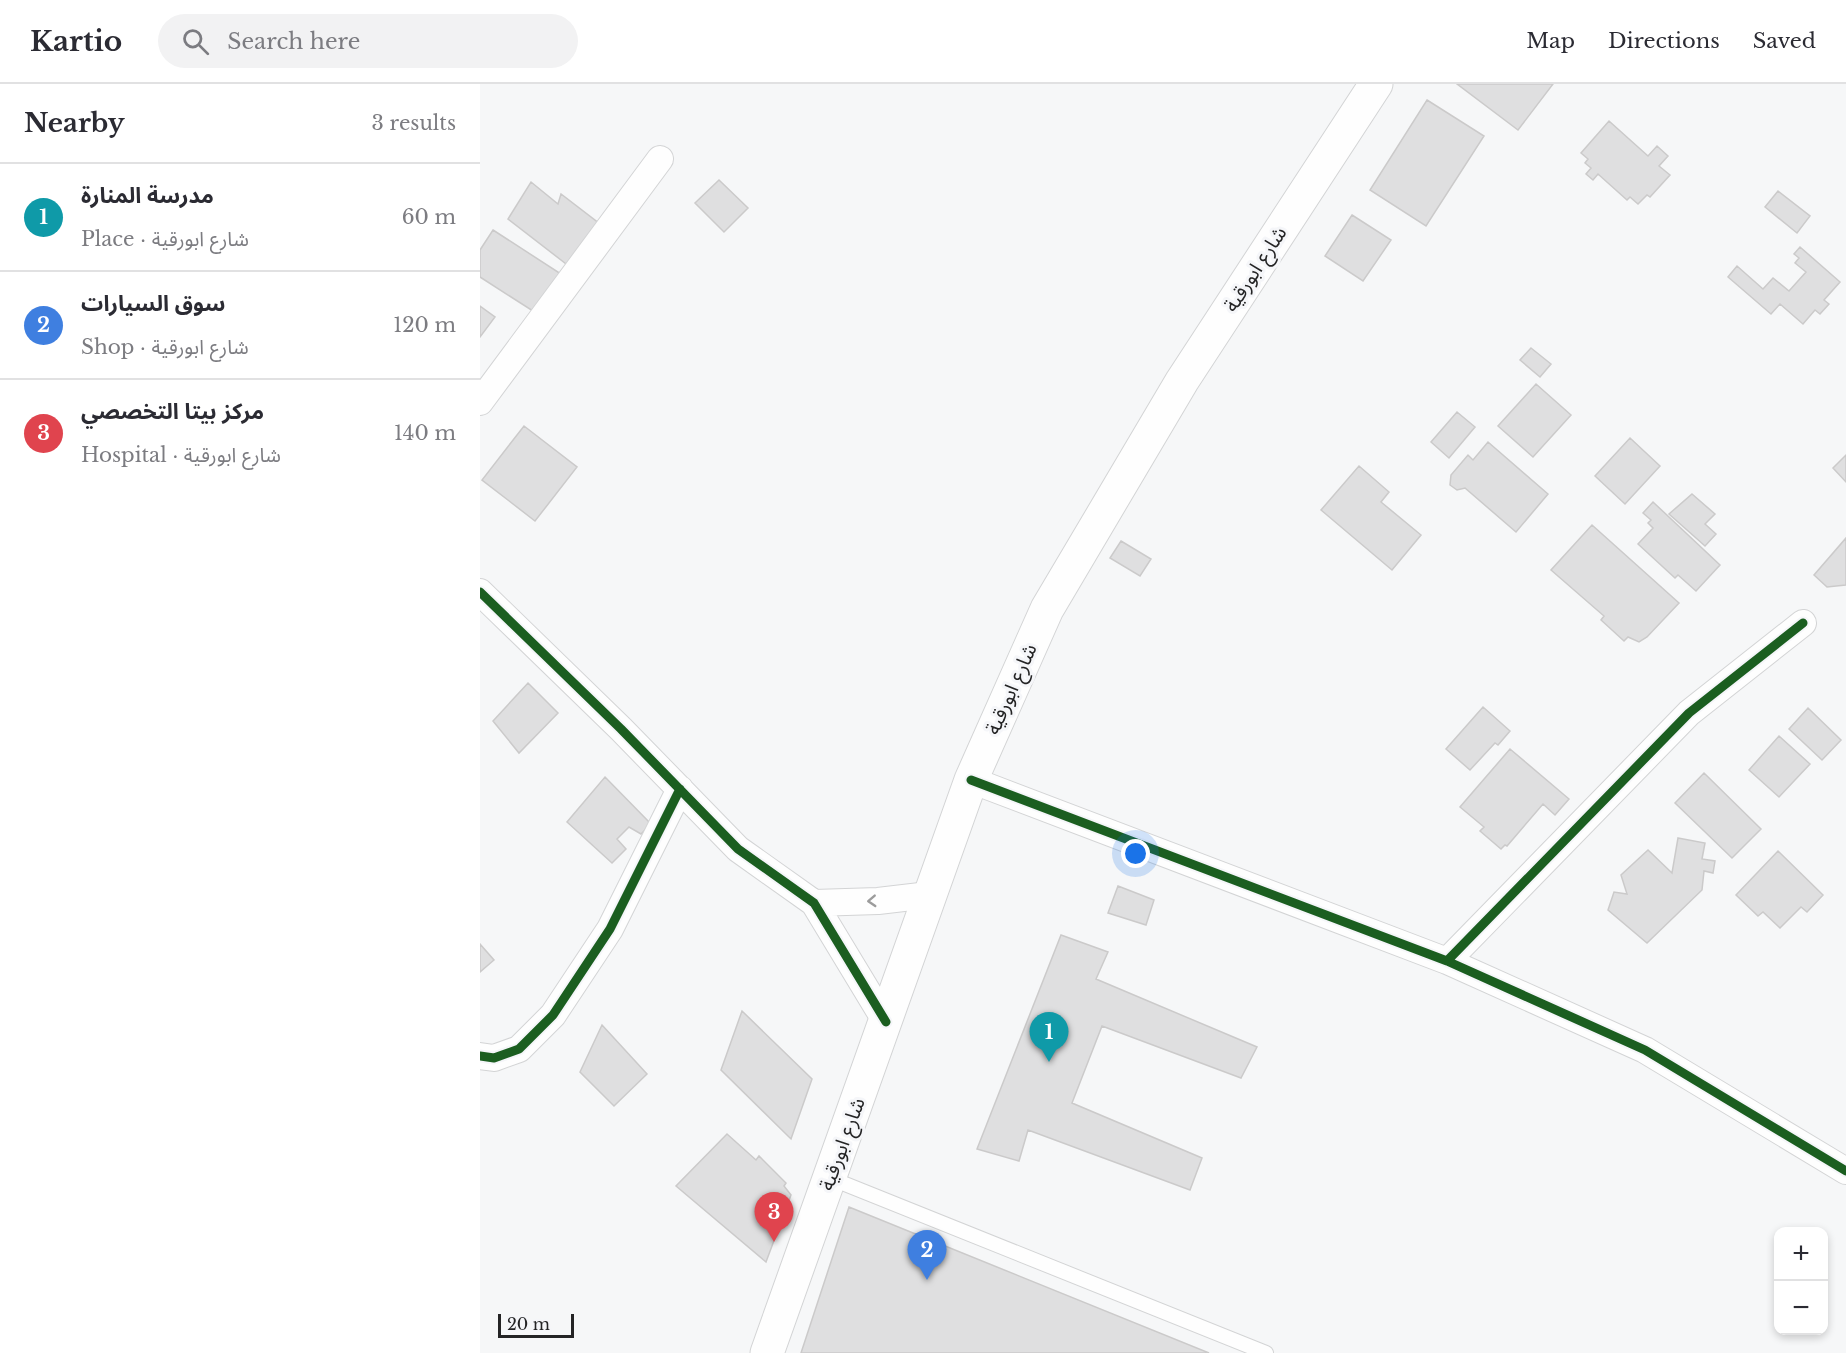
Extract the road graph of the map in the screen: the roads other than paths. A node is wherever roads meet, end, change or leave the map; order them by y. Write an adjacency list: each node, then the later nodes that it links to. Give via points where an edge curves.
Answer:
1 (1376, 84): 6 (main road, شارع ابورقية, via 1182,381 1047,609)
2 (660, 159): 3 (street)
3 (480, 402)
4 (480, 592): 7 (street)
5 (1803, 623): 10 (street, via 1689,713)
6 (971, 780): 8 (main road, شارع ابورقية); 10 (street)
7 (680, 789): 9 (street, via 738,849); 12 (street, via 610,929 553,1015 519,1049 494,1058)
8 (928, 895): 9 (street, one-way to 9); 11 (main road, شارع ابورقية)
9 (814, 903): 11 (street)
10 (1447, 960): 13 (street, via 1645,1050)
11 (886, 1022): 14 (main road, شارع ابورقية)
12 (480, 1056)
13 (1846, 1170)
14 (830, 1178): 15 (main road, شارع ابورقية); 16 (lane)
15 (767, 1353)
16 (1266, 1353)

